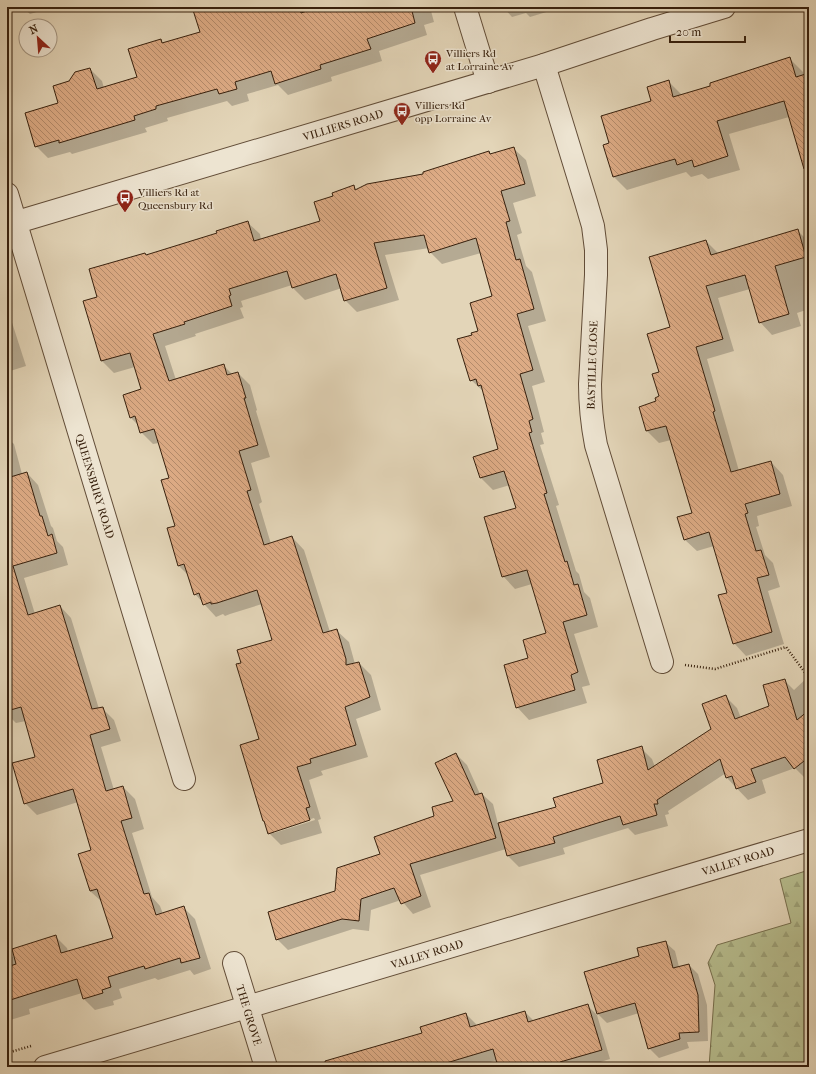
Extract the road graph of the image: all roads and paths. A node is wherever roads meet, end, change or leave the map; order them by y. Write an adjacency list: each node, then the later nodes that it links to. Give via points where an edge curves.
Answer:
1 (465, 7): 4 (street)
2 (724, 7): 3 (street, VILLIERS ROAD, via 652,28)
3 (544, 65): 4 (street, VILLIERS ROAD); 7 (street, BASTILLE CLOSE, via 593,226 596,250 590,391 592,425)
4 (488, 82): 6 (street, VILLIERS ROAD)
5 (7, 194): 6 (street, QUEENSBURY ROAD)
6 (11, 224): 9 (street, QUEENSBURY ROAD)
7 (662, 662): 8 (path, via 715,668 786,647)
8 (809, 678)
9 (184, 779)
10 (809, 840): 12 (street, VALLEY ROAD)
11 (234, 963): 12 (street, THE GROVE)
12 (247, 1008): 13 (street, VALLEY ROAD); 14 (street, THE GROVE)
13 (45, 1067)
14 (266, 1067)

